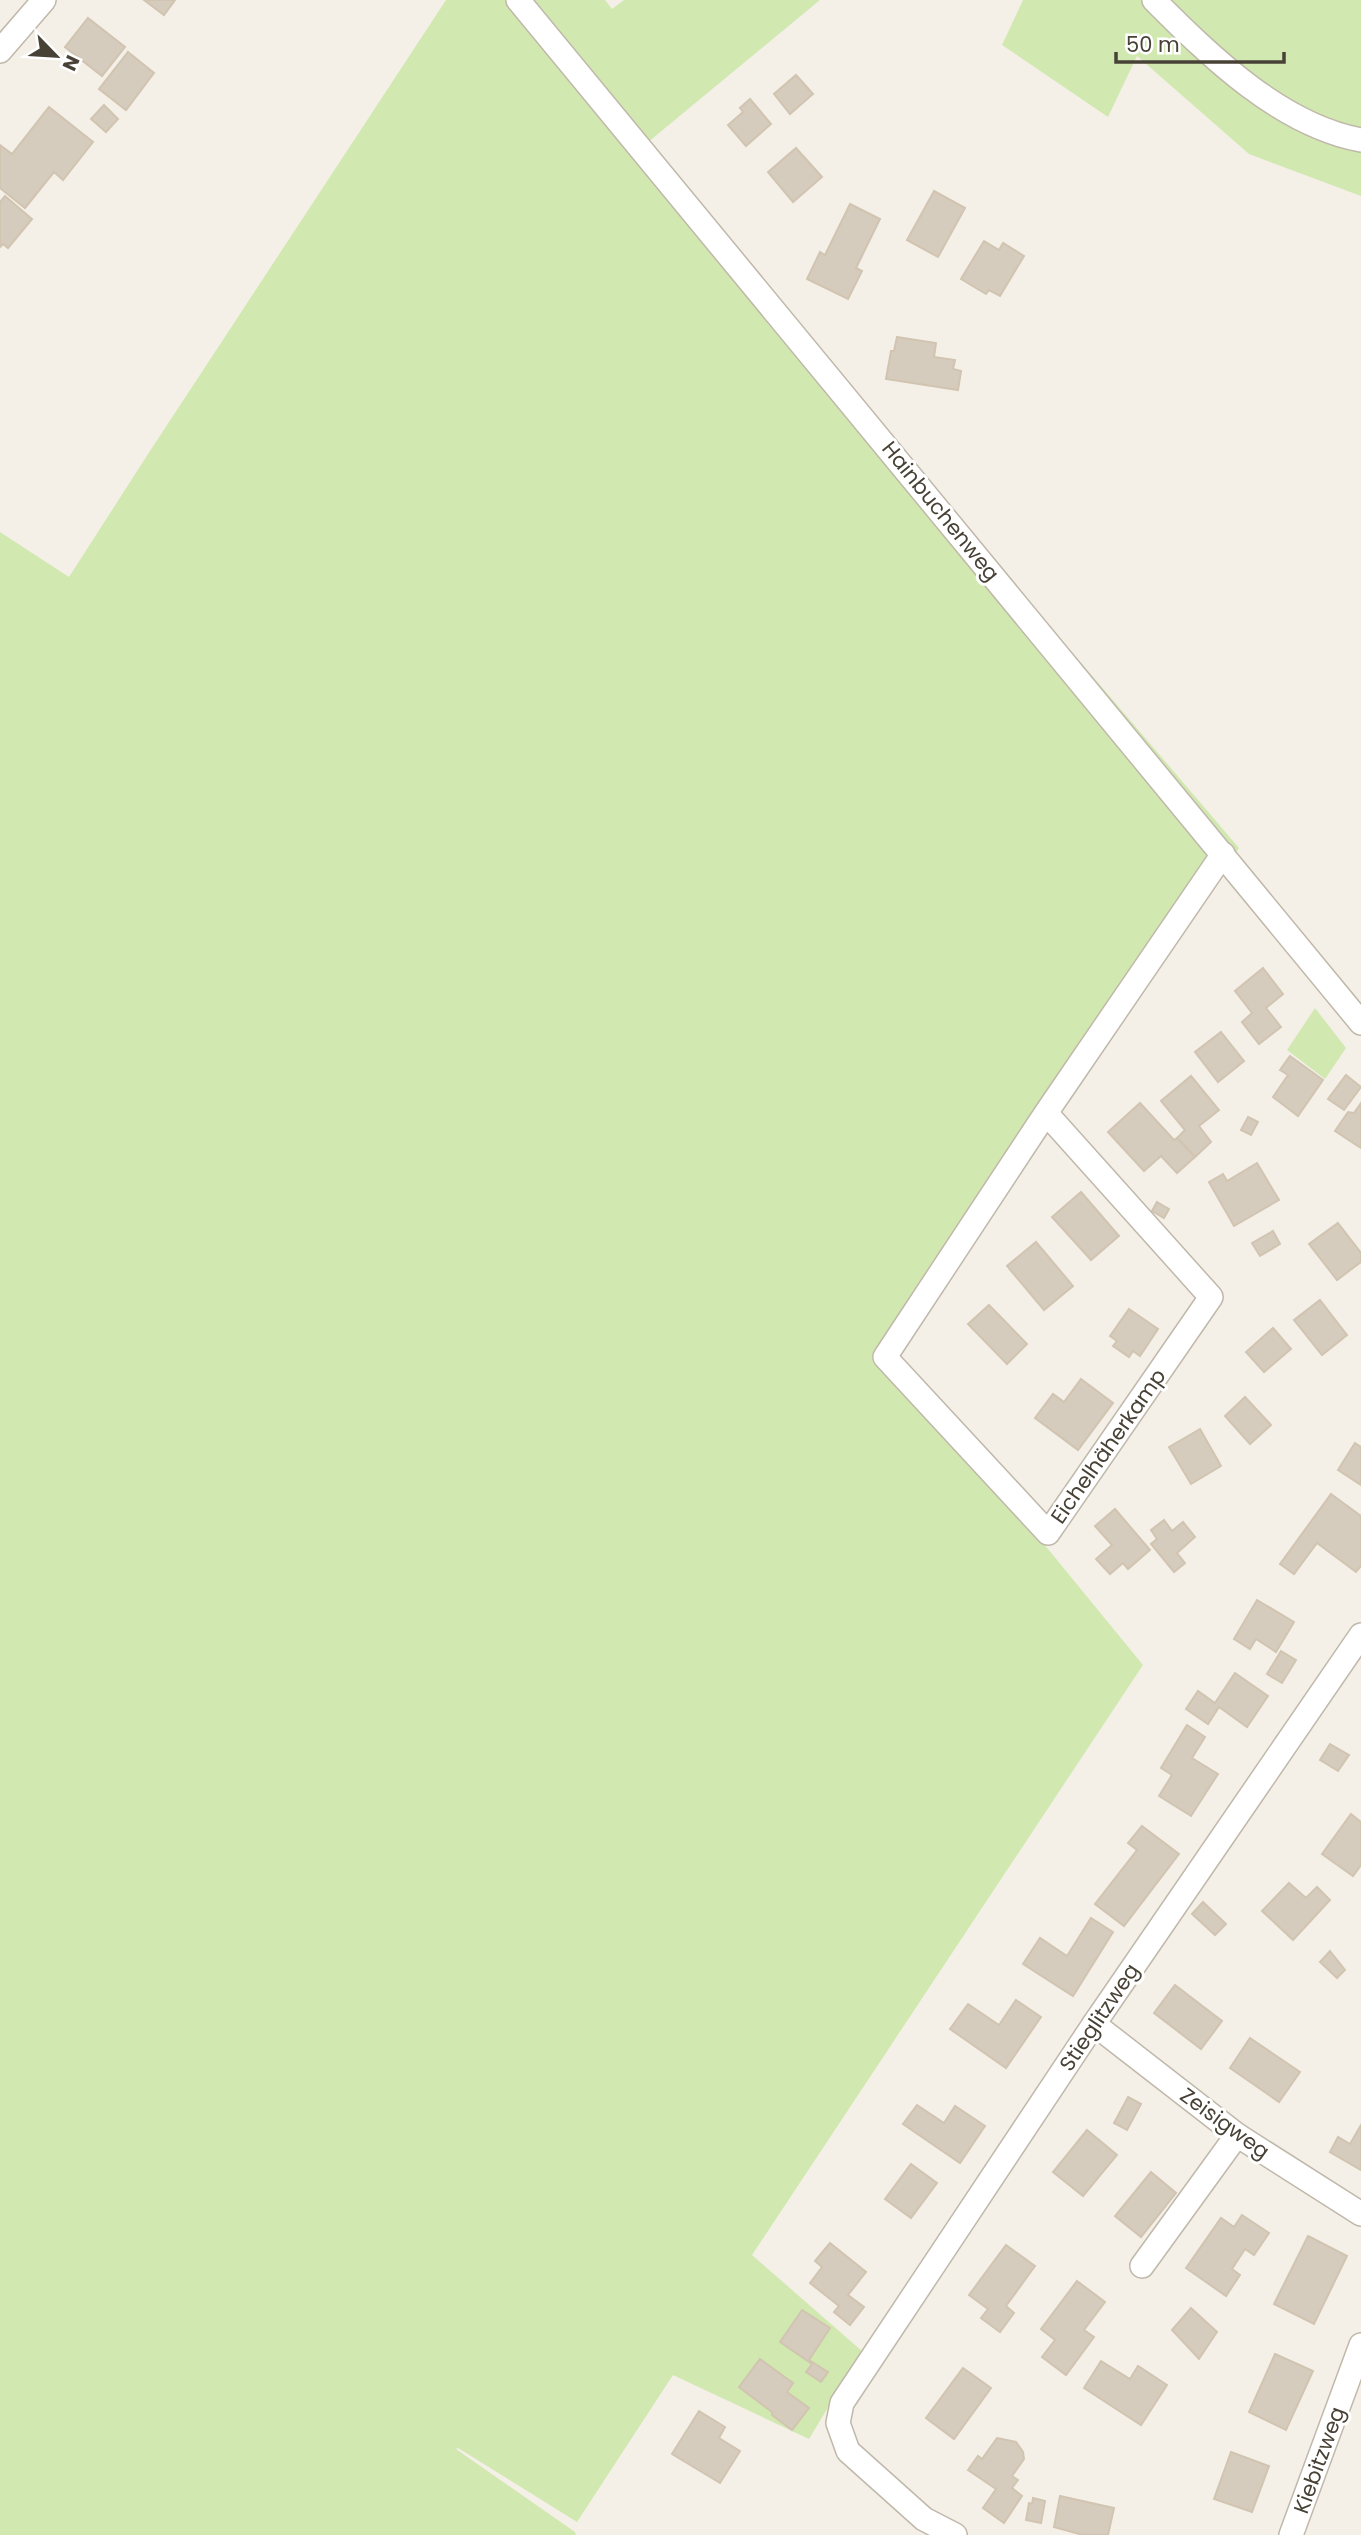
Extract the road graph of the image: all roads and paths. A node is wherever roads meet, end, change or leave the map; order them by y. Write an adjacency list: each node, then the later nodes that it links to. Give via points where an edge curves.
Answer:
1 (44, 0): 4 (street)
2 (518, 0): 6 (street, Hainbuchenweg)
3 (1154, 0): 5 (street, via 1283,110)
4 (0, 51)
5 (1361, 140)
6 (1223, 854): 7 (street, Hainbuchenweg); 8 (street, Eichelhäherkamp)
7 (1361, 1023)
8 (1046, 1113): 8 (street, Eichelhäherkamp, via 885,1357 1048,1533 1211,1297)
9 (1361, 1635): 10 (street, Stieglitzweg)
10 (1094, 2024): 11 (street, Zeisigweg); 15 (street, Stieglitzweg, via 842,2403 838,2423 848,2451 924,2519)
11 (1237, 2135): 12 (street, Zeisigweg); 13 (street)
12 (1361, 2214)
13 (1142, 2266)
14 (1361, 2345): 16 (street, Kiebitzweg)
15 (955, 2535)
16 (1291, 2535)

